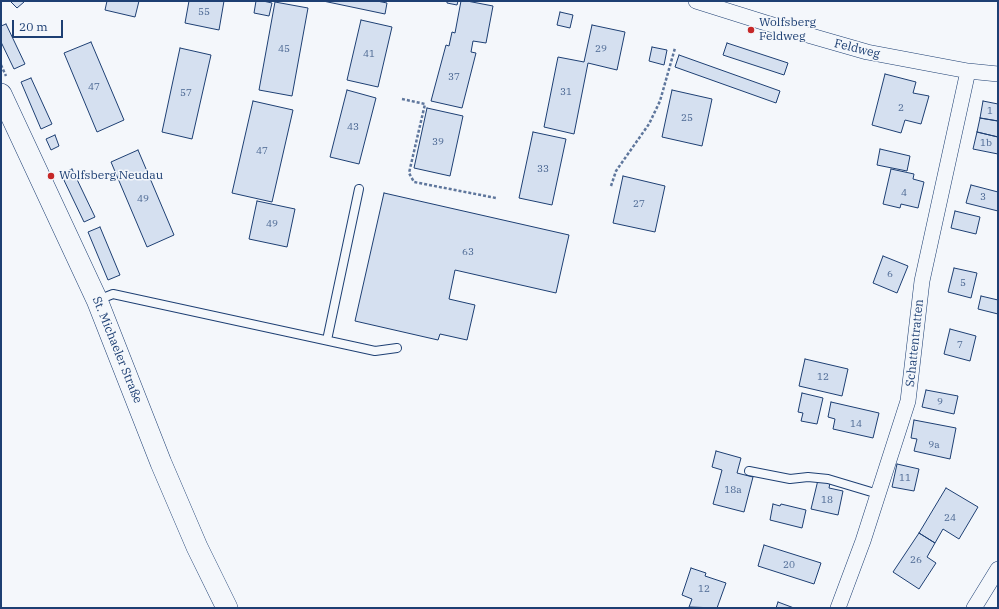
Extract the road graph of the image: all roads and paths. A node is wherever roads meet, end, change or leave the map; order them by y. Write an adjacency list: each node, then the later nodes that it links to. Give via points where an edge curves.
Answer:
1 (696, 1): 3 (street, Feldweg, via 867,52)
2 (675, 48): 7 (path, via 660,101 649,124 616,171)
3 (968, 71): 4 (street, Feldweg); 14 (street, Schattentratten, via 922,281 908,401)
4 (998, 74)
5 (1, 94): 10 (main road, St. Michaeler Straße)
6 (402, 99): 9 (path, via 425,104 409,173 414,182)
7 (610, 186)
8 (359, 188): 11 (lane)
9 (496, 198)
10 (97, 300): 11 (lane, via 113,294); 16 (main road, St. Michaeler Straße, via 161,463 197,547)
11 (327, 340): 12 (lane, via 375,351)
12 (397, 348)
13 (749, 471): 14 (lane, via 790,479 828,479)
14 (878, 494): 17 (street, Schattentratten)
15 (998, 569): 18 (street)
16 (227, 608)
17 (838, 608)
18 (974, 608)

